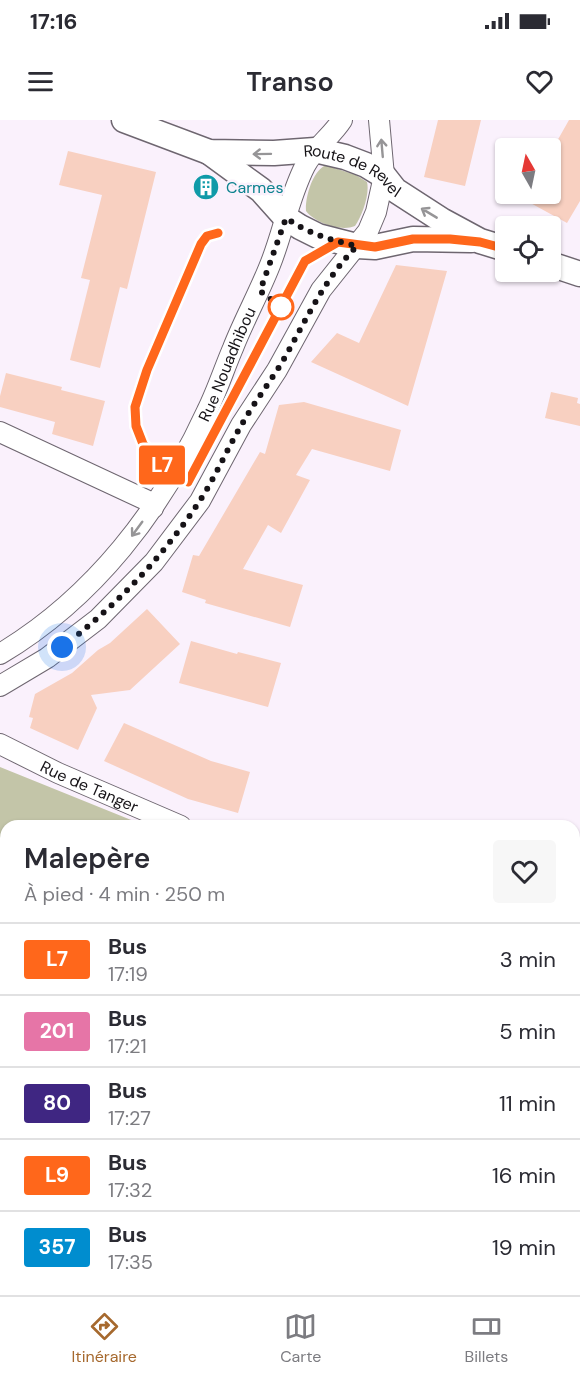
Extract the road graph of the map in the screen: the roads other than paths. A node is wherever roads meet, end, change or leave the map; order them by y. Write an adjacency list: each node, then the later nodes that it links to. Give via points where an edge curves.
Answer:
1 (123, 120): 5 (main road, Route de Revel)
2 (342, 120): 4 (street, Rue Nouadhibou)
3 (379, 120): 6 (street, one-way to 3)
4 (315, 150): 5 (main road, Route de Revel, one-way to 5); 6 (main road, Route de Revel, via 345,157); 7 (street, Rue Nouadhibou)
5 (209, 152): 7 (main road, Route de Revel, via 261,190)
6 (384, 176): 8 (main road, Route de Revel, one-way to 6, via 395,190); 9 (street, via 376,212)
7 (286, 218): 9 (main road, Route de Revel, via 318,236); 14 (street, Rue Nouadhibou, via 260,291 207,412)
8 (480, 242): 9 (main road, Route de Revel, via 413,239 375,247); 10 (main road, Route de Revel)
9 (357, 246): 16 (street, via 321,290 200,501 173,539 98,619 47,658)
10 (495, 246)
11 (561, 267): 12 (main road)
12 (580, 273)
13 (0, 432): 14 (street, via 146,500)
14 (153, 508): 15 (street, Rue Nouadhibou, one-way to 15, via 123,549 76,597)
15 (0, 654)
16 (0, 686)
17 (0, 744): 18 (street, Rue de Tanger)
18 (167, 820)
19 (580, 886): 20 (street)
20 (580, 903)

